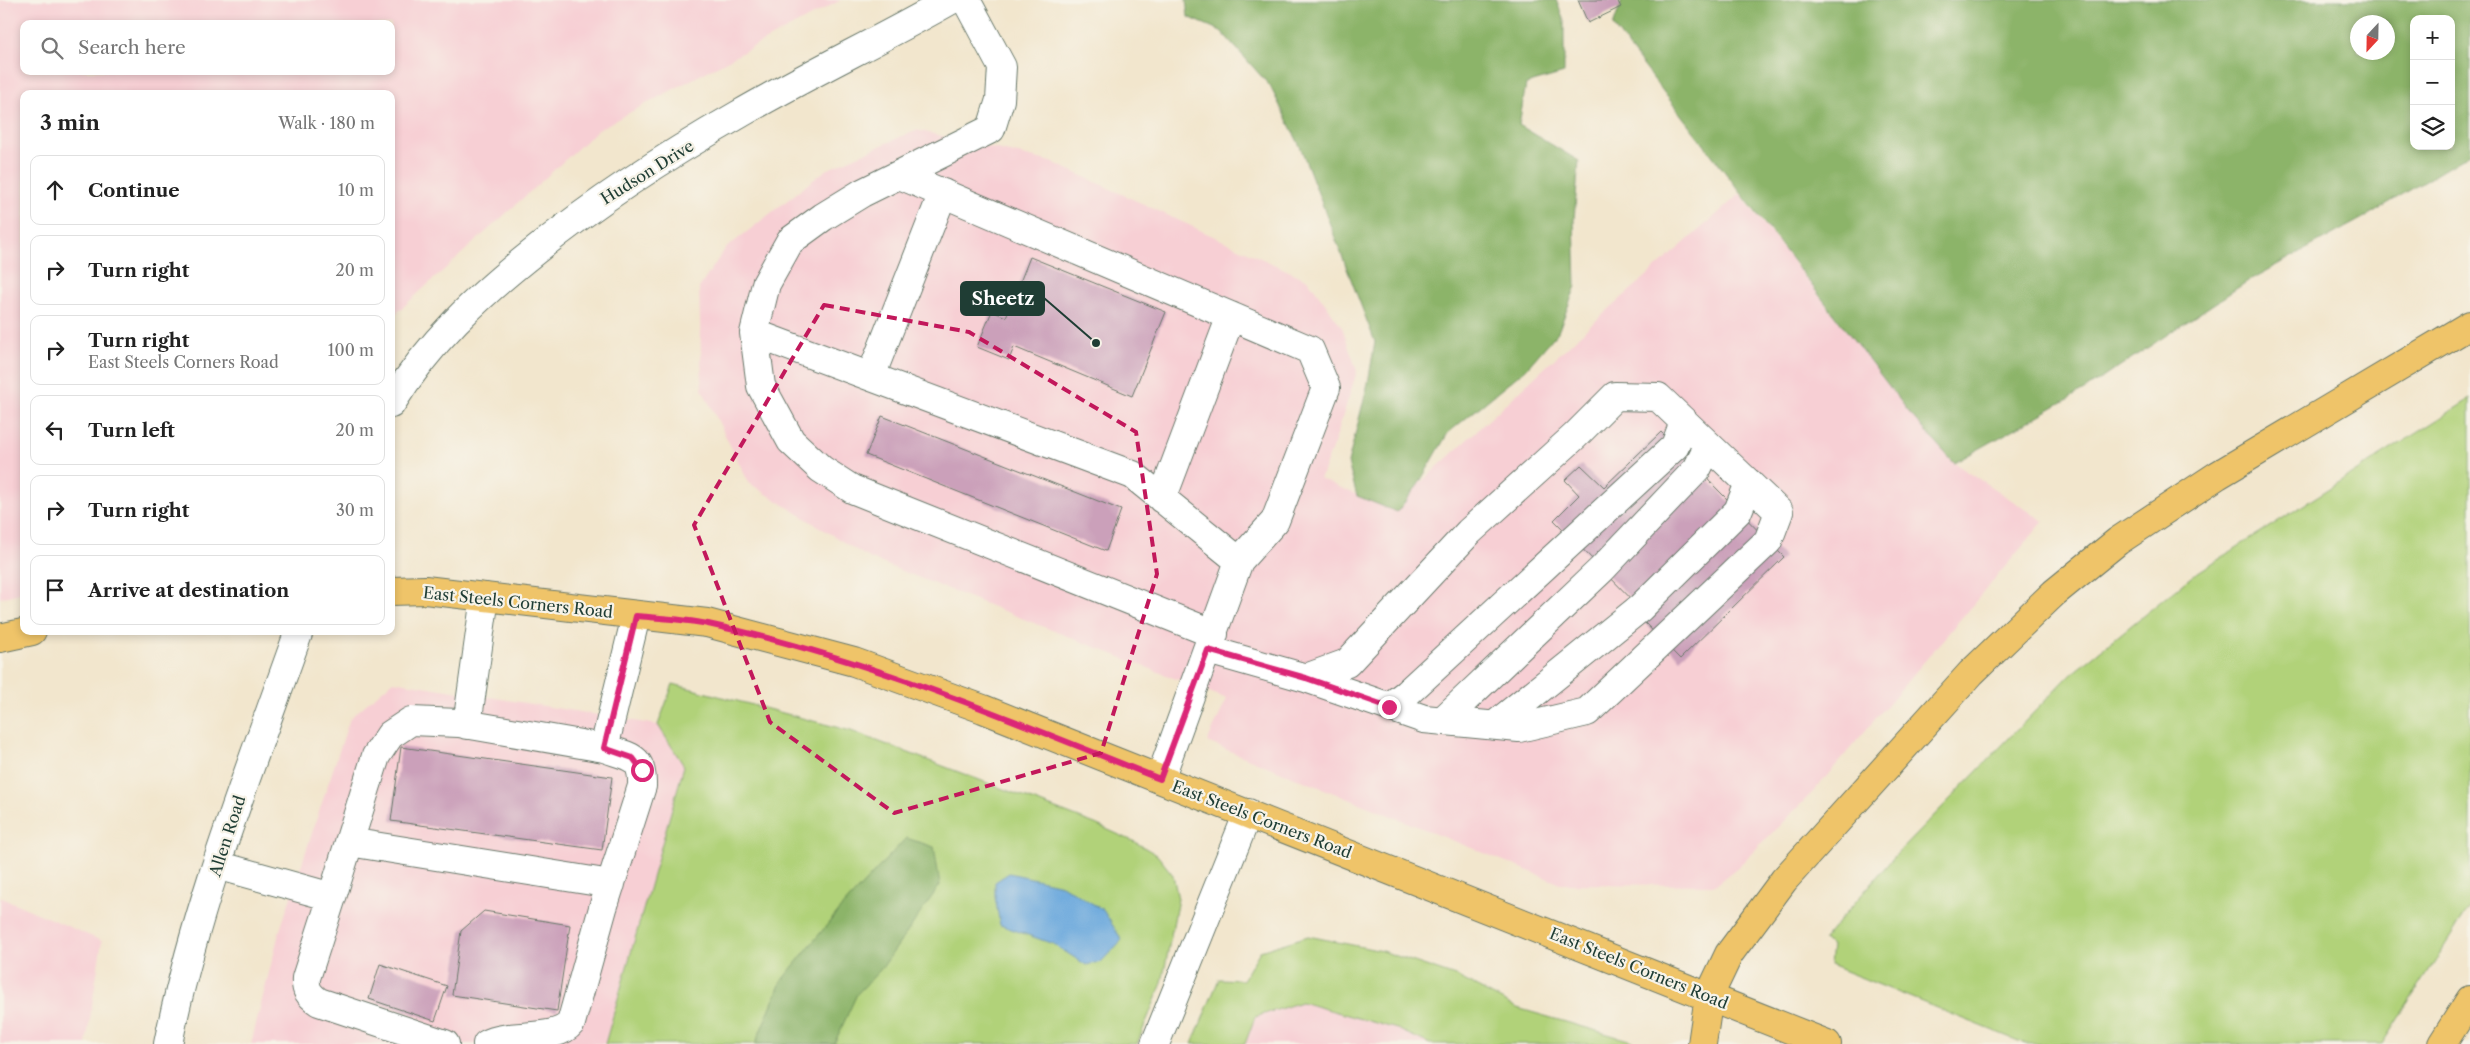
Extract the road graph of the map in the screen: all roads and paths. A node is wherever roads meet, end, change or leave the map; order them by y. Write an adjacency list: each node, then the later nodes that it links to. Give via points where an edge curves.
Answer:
1 (951, 0): 9 (street, Hudson Drive, via 738,115 584,212 486,289 442,334)
2 (966, 0): 3 (street, via 1002,68 1000,100 991,130)
3 (900, 175): 4 (street); 7 (street, via 862,193 790,241 766,284)
4 (943, 193): 5 (street); 8 (street)
5 (1232, 316): 13 (street); 14 (street, via 1310,350 1326,388 1275,521)
6 (2470, 325): 34 (main road, via 2218,475 2118,541 2054,594 1971,674 1784,880 1729,954)
7 (754, 332): 8 (street); 21 (street, via 761,386 791,441 821,469 852,489)
8 (871, 376): 13 (street, via 1133,476)
9 (395, 398)
10 (1684, 422): 11 (street); 22 (street, via 1658,397 1615,396 1470,532 1347,663); 23 (street, via 1675,446)
11 (1704, 441): 12 (street); 24 (street, via 1706,450 1698,469 1602,569)
12 (1749, 483): 26 (street, via 1738,511 1640,608); 26 (street, via 1779,512 1768,541 1586,712 1519,728)
13 (1162, 498): 14 (street)
14 (1239, 561): 21 (street)
15 (395, 591): 16 (main road, East Steels Corners Road, via 425,590)
16 (486, 597): 17 (main road, East Steels Corners Road); 25 (street)
17 (636, 616): 27 (street); 28 (main road, East Steels Corners Road, via 707,623 854,662)
18 (20, 634): 20 (main road)
19 (297, 635): 31 (street, Allen Road)
20 (0, 638)
21 (1211, 642): 22 (street); 28 (street)
22 (1306, 678): 23 (street)
23 (1389, 707): 24 (street, via 1424,719)
24 (1442, 721): 26 (street)
25 (467, 725): 27 (street); 30 (street, via 411,721 390,735 376,756)
26 (1495, 725)
27 (604, 748): 32 (street, via 633,758 642,770 642,786)
28 (1160, 779): 29 (main road, East Steels Corners Road)
29 (1248, 813): 34 (main road, East Steels Corners Road); 39 (street)
30 (349, 842): 32 (street); 33 (street)
31 (217, 865): 33 (street); 36 (street, Allen Road)
32 (611, 884): 38 (street, via 570,1023 556,1032 495,1039)
33 (332, 897): 37 (street, via 306,978 306,988 311,996 319,1002)
34 (1709, 996): 40 (main road); 41 (main road, East Steels Corners Road)
35 (2470, 1000): 42 (main road)
36 (168, 1044)
37 (445, 1044)
38 (486, 1044)
39 (1155, 1044)
40 (1702, 1044)
41 (1827, 1044)
42 (2442, 1044)

